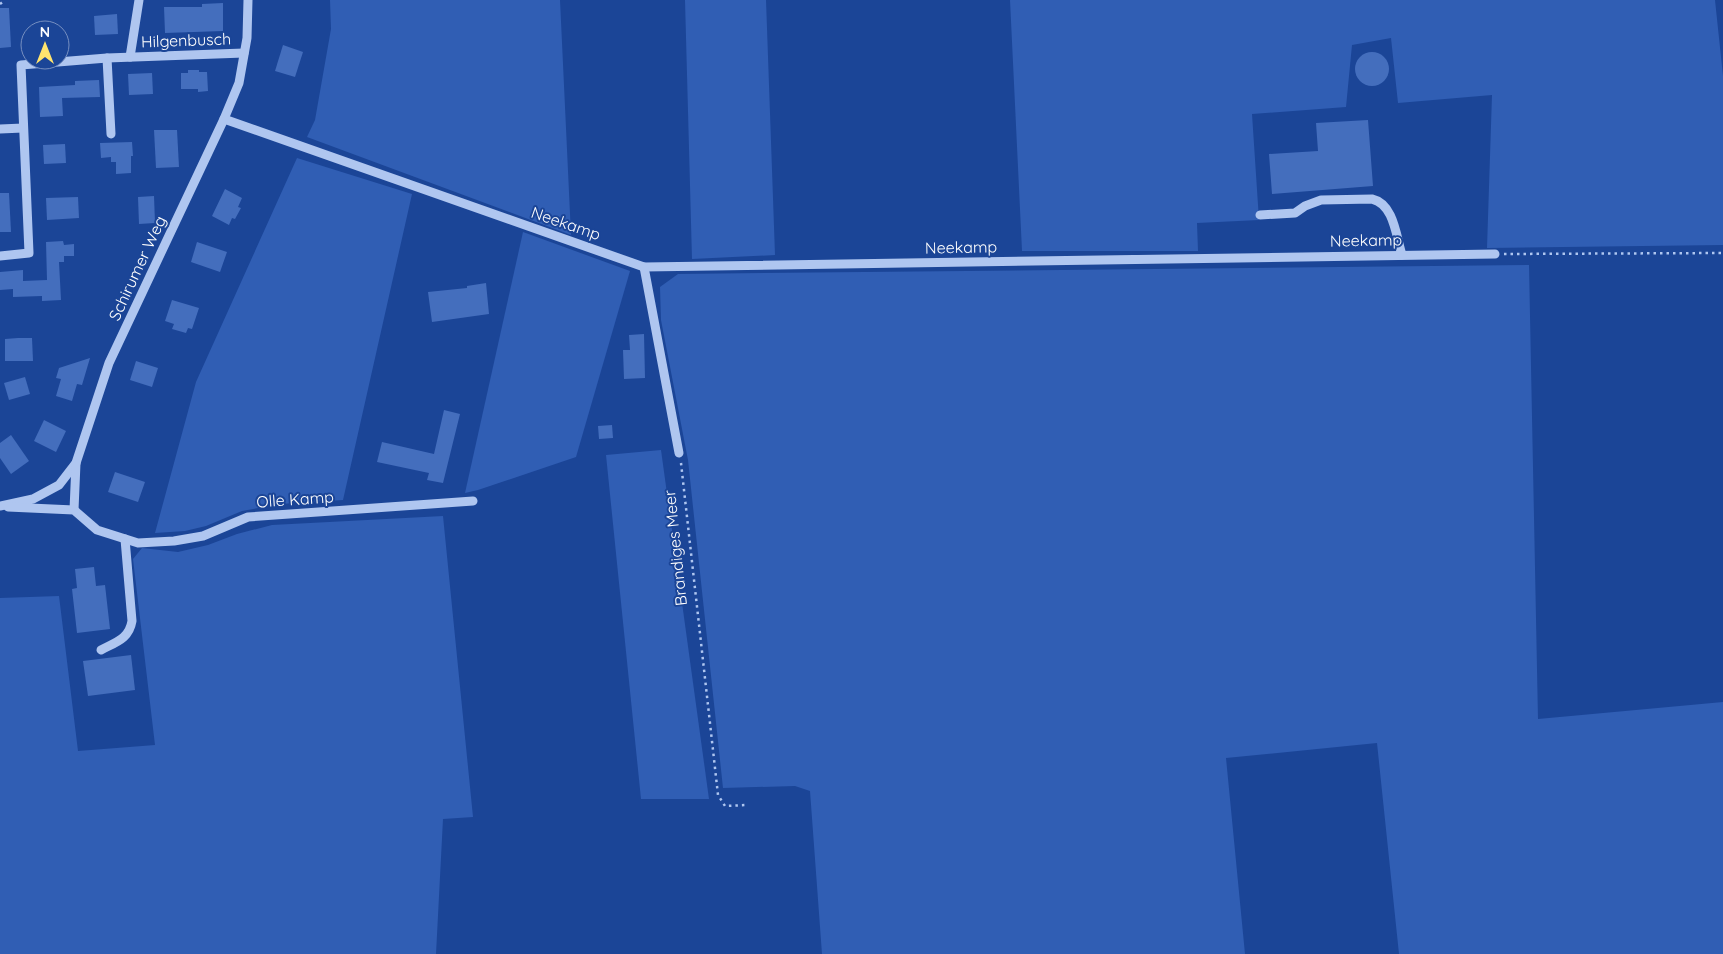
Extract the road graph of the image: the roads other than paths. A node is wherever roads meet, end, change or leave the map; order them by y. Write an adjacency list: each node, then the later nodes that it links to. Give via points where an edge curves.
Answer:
1 (139, 0): 4 (street, Hilgenbusch)
2 (248, 0): 3 (street, Schirumer Weg)
3 (244, 53): 4 (street, Hilgenbusch); 6 (street, Schirumer Weg, via 239,83)
4 (130, 57): 5 (street, Hilgenbusch)
5 (108, 58): 7 (street, Hilgenbusch, via 21,65); 9 (street)
6 (224, 120): 14 (street, Neekamp); 16 (street, Schirumer Weg, via 109,363)
7 (23, 128): 8 (street); 13 (street, Hilgenbusch, via 29,253)
8 (0, 129)
9 (111, 134)
10 (1260, 215): 11 (street, via 1295,212 1321,200 1378,200 1387,208)
11 (1402, 254): 12 (street, Neekamp); 14 (street, Neekamp)
12 (1495, 254)
13 (0, 256)
14 (644, 267): 15 (street)
15 (679, 452)
16 (76, 463): 18 (street, Schirumer Weg, via 59,485 33,499); 19 (street)
17 (473, 501): 20 (street, Olle Kamp, via 248,517 203,536 138,543)
18 (0, 506): 19 (street)
19 (74, 510): 20 (street, Olle Kamp, via 98,530)
20 (125, 539): 21 (street, via 131,631)
21 (101, 650)

